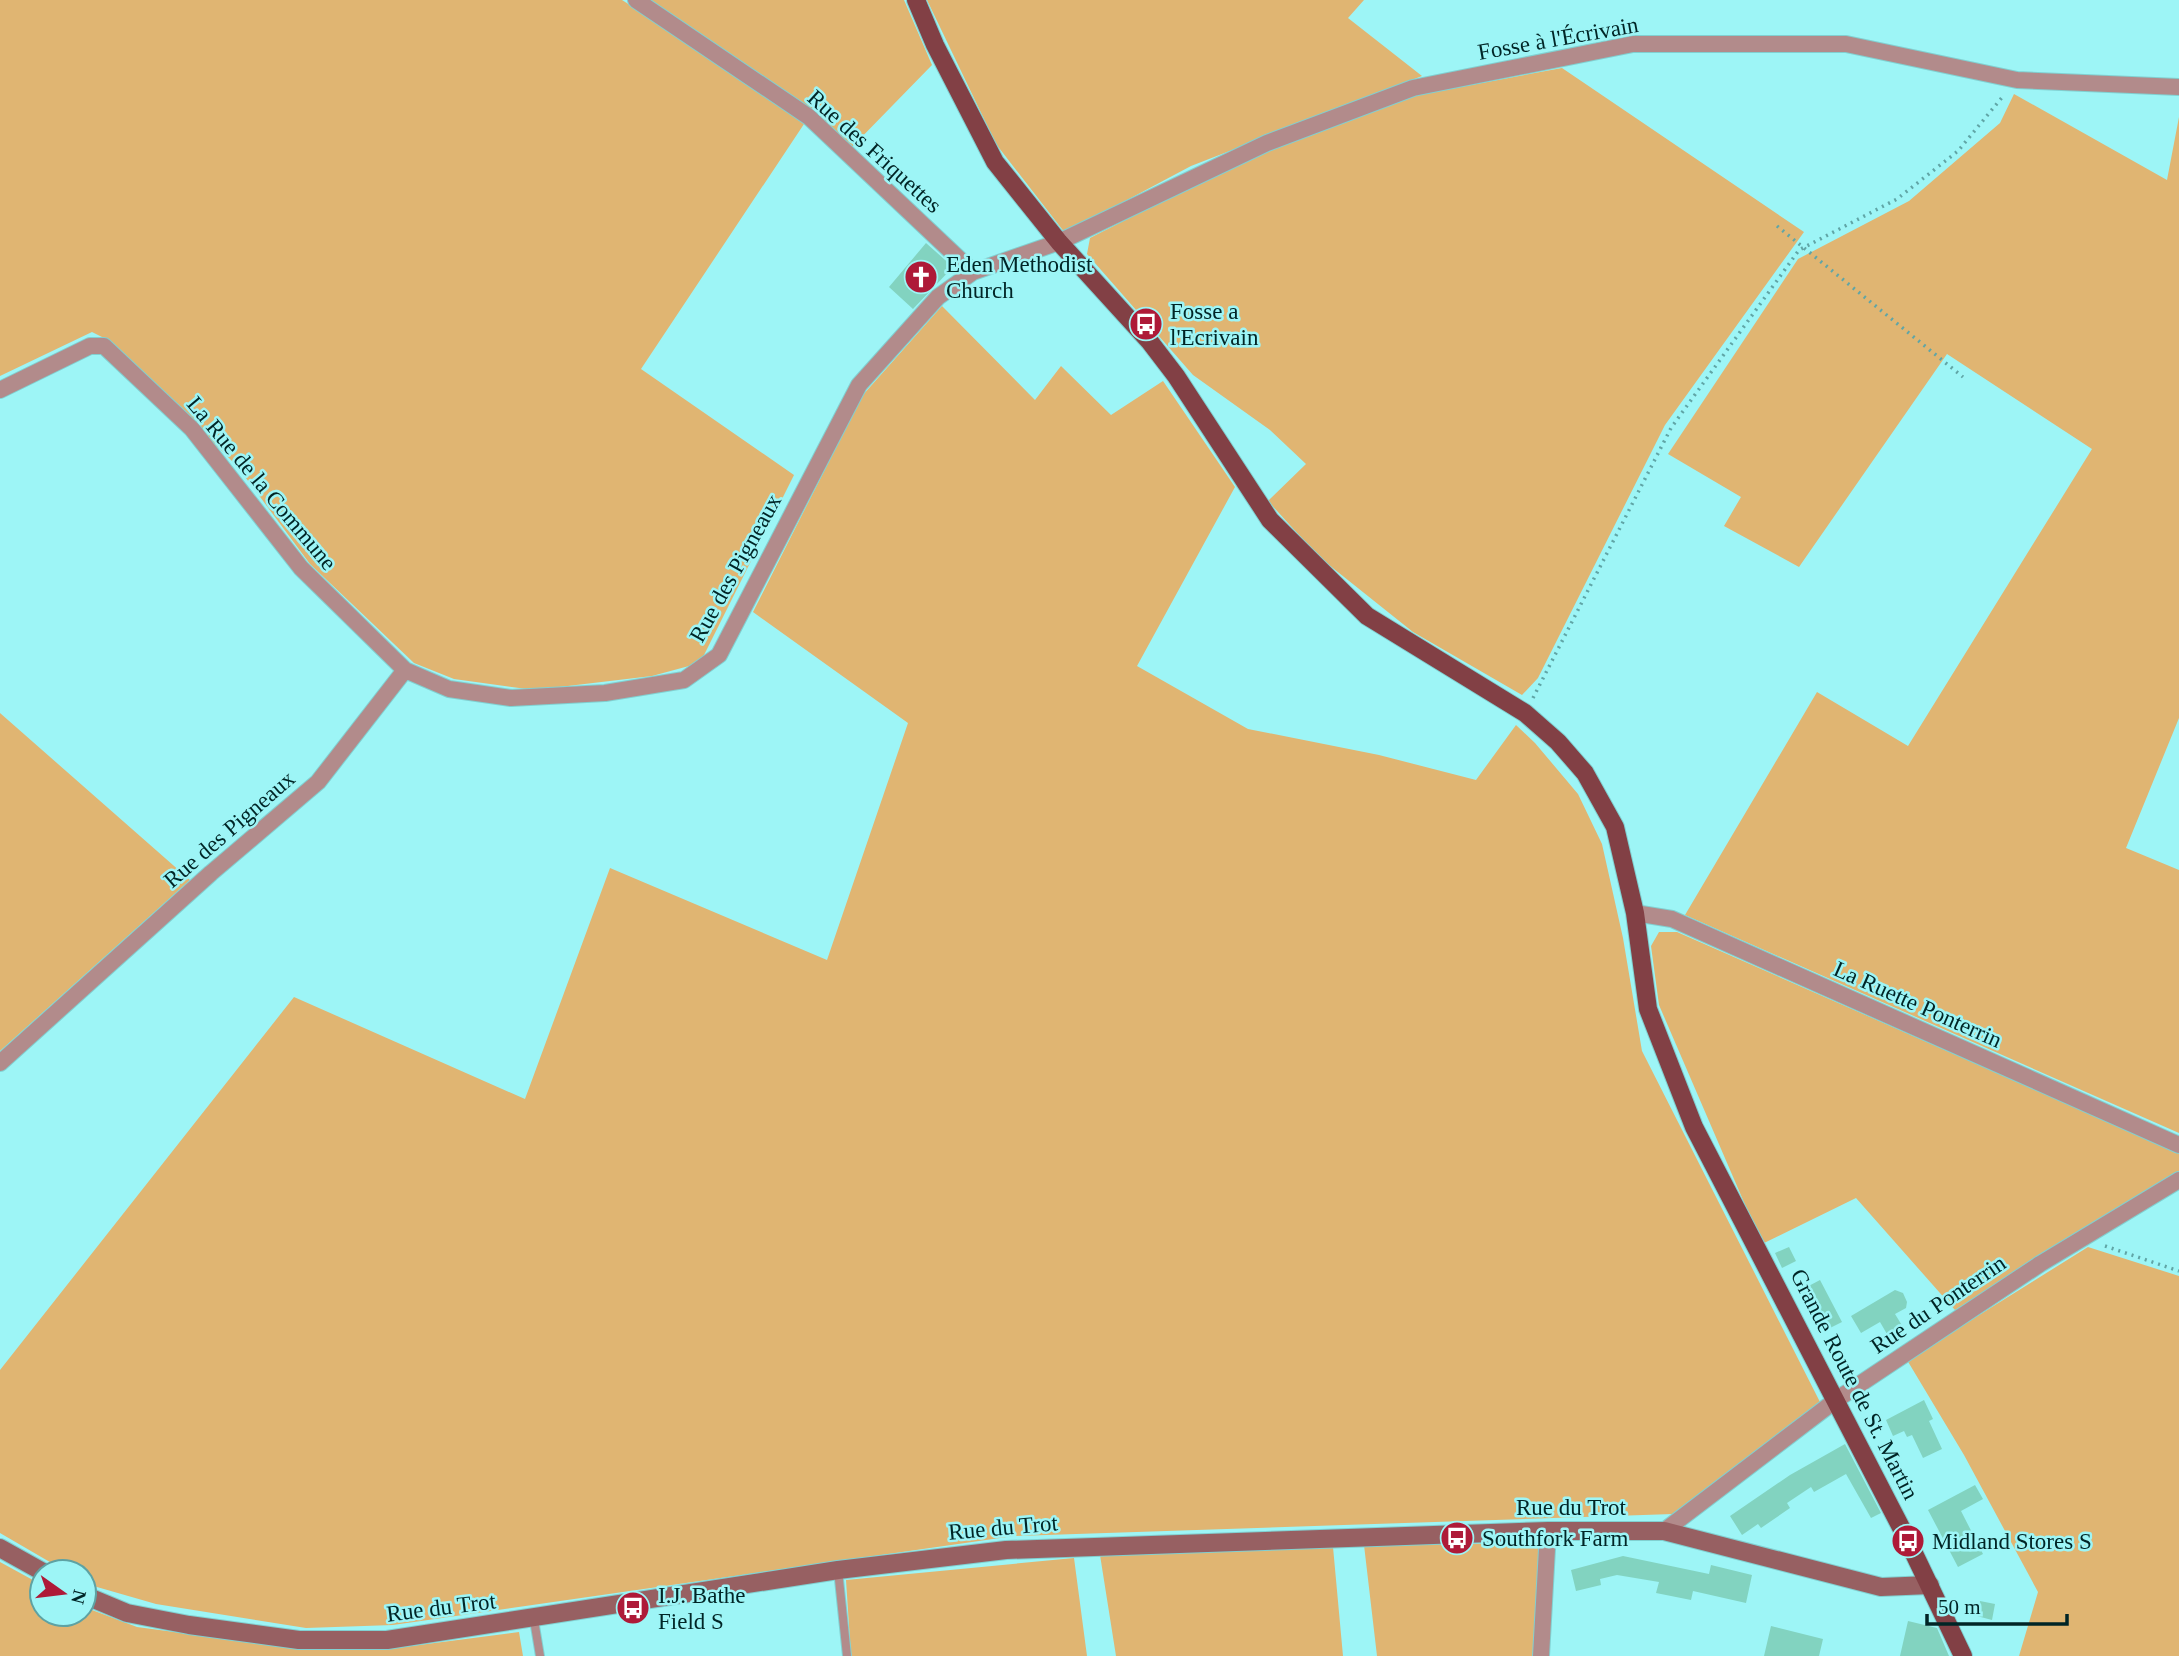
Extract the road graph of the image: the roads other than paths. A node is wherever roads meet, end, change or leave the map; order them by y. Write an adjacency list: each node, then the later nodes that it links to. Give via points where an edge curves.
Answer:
1 (636, 0): 5 (street, Rue des Friquettes, via 809,117)
2 (916, 0): 4 (main road, Grande Route de St. Martin, via 995,162)
3 (2179, 88): 4 (street, Fosse à l'Écrivain, via 2017,80 1846,44 1633,44 1412,88 1267,143)
4 (1059, 242): 5 (street, Rue des Pigneaux); 8 (main road, Grande Route de St. Martin, via 1150,342 1270,520 1318,571 1367,616 1525,713 1585,773 1615,827)
5 (973, 272): 7 (street, Rue des Pigneaux, via 937,297 859,385 719,655 684,680 605,693 511,698 449,689)
6 (0, 390): 7 (street, La Rue de la Commune, via 90,346 104,346 192,429 301,568)
7 (405, 670): 9 (street, Rue des Pigneaux, via 318,782)
8 (1635, 912): 10 (street, La Ruette Ponterrin, via 1672,919); 12 (main road, Grande Route de St. Martin, via 1648,1009 1694,1127)
9 (0, 1063)
10 (2179, 1145)
11 (2179, 1180): 12 (street, Rue du Ponterrin)
12 (1836, 1400): 14 (street, Rue du Ponterrin); 18 (main road, Grande Route de St. Martin)
13 (1548, 1531): 14 (main road, Rue du Trot); 17 (main road, Rue du Trot, via 1006,1549); 23 (street)
14 (1664, 1531): 18 (main road, Rue du Trot, via 1881,1587)
15 (0, 1548): 16 (main road)
16 (28, 1564)
17 (838, 1570): 20 (main road, Rue du Trot); 22 (lane)
18 (1930, 1585): 24 (main road, Grande Route de St. Martin)
19 (98, 1600): 20 (main road, Rue du Trot, via 140,1616 299,1640 387,1640)
20 (534, 1620): 21 (lane)
21 (540, 1656)
22 (847, 1656)
23 (1541, 1656)
24 (1963, 1656)

